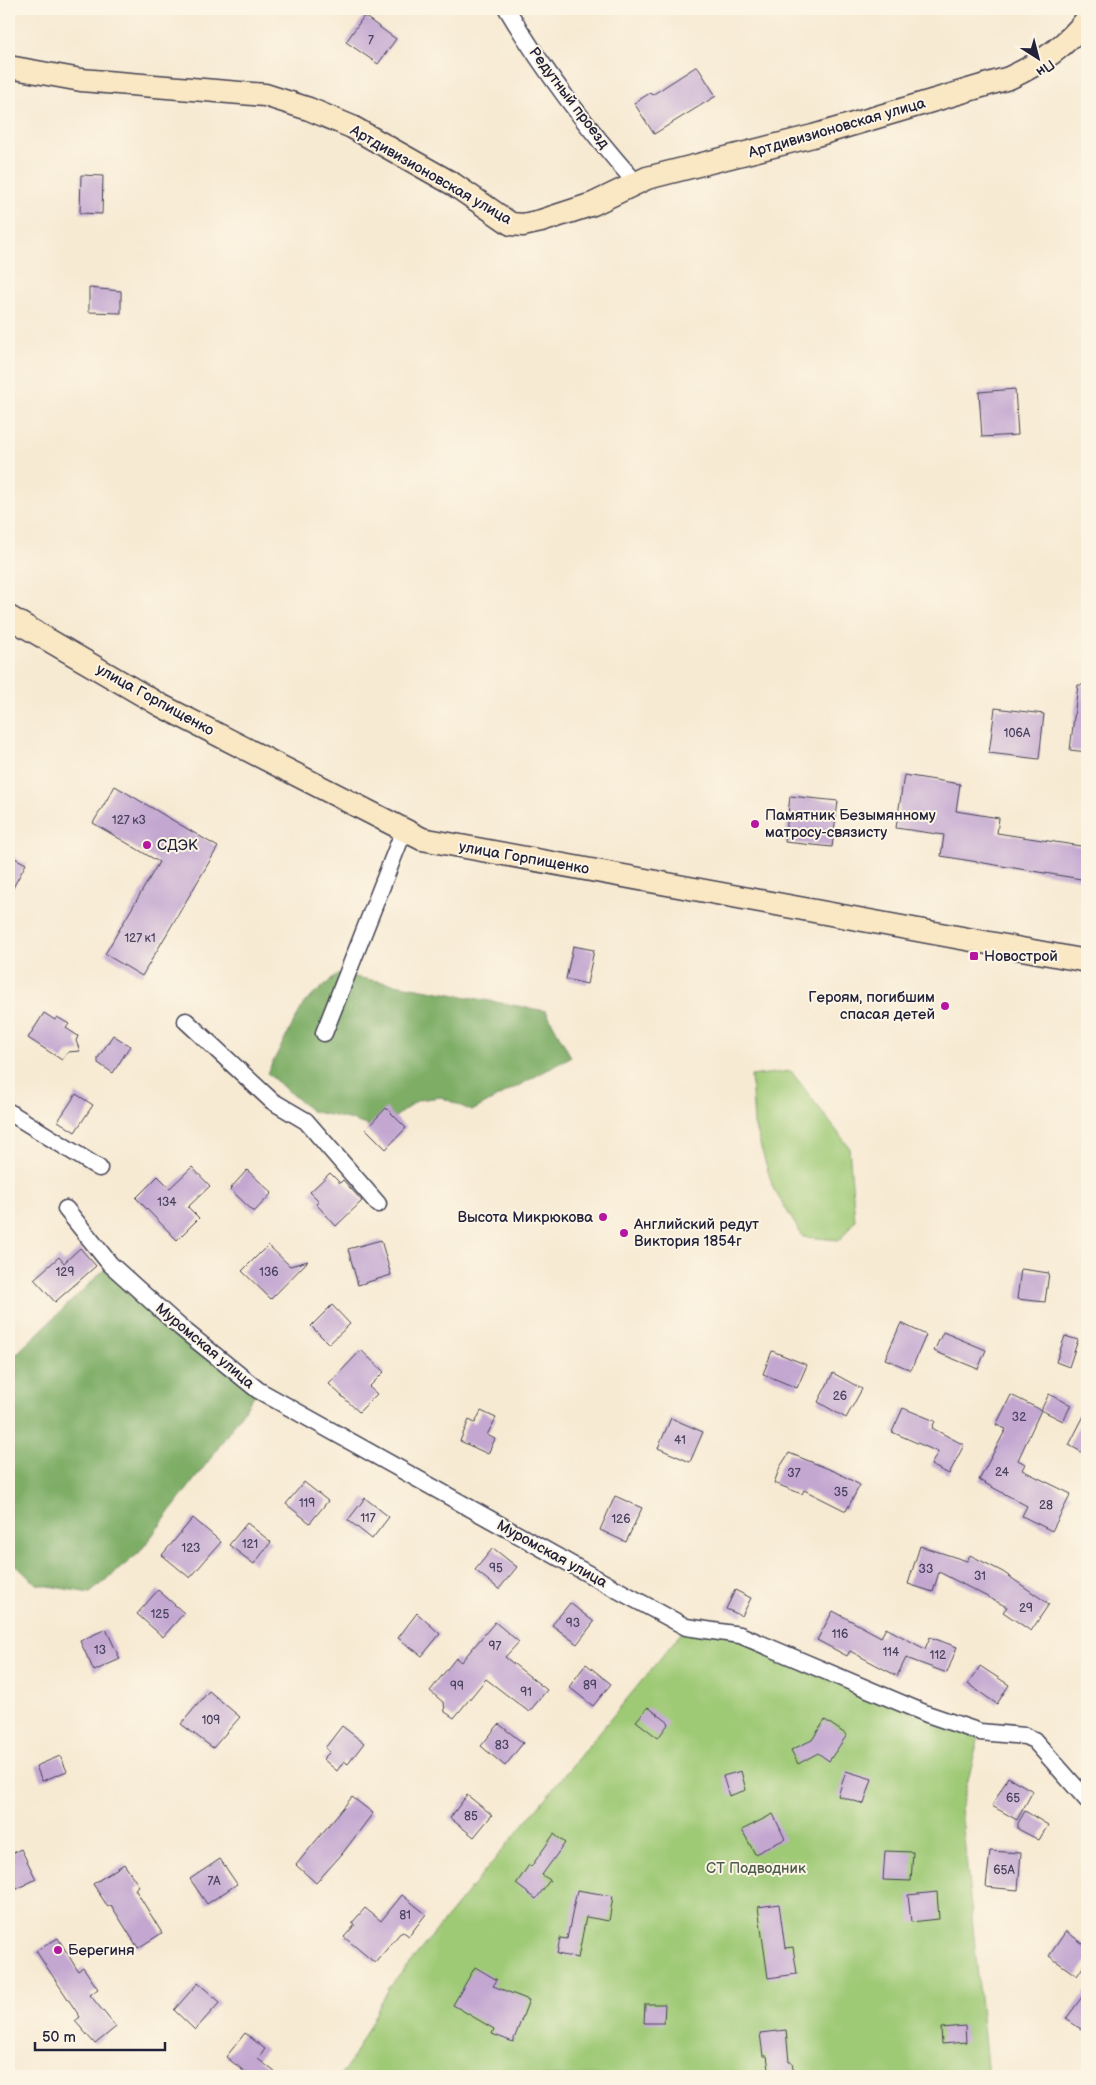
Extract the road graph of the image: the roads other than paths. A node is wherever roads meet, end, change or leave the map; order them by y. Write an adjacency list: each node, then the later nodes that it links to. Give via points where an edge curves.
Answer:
1 (506, 9): 4 (street, Редутный проезд, via 549,74)
2 (1087, 19): 4 (street, Артдивизионовская улица, via 1054,52 1032,68 1009,78 813,136)
3 (9, 67): 4 (street, Артдивизионовская улица, via 81,80 265,95 352,127 453,184 511,224 541,221 593,204)
4 (636, 183)
5 (9, 617): 6 (street, улица Горпищенко, via 160,705)
6 (404, 830): 7 (street, улица Горпищенко, via 422,839); 9 (street)
7 (1087, 961)
8 (186, 1021): 12 (street, via 272,1101 306,1121)
9 (324, 1034)
10 (9, 1112): 11 (street)
11 (100, 1168)
12 (378, 1204)
13 (66, 1209): 14 (street, Муромская улица, via 110,1264 180,1327 258,1390 686,1626 740,1635 927,1714 980,1732 1025,1736 1034,1740)
14 (1087, 1800)

